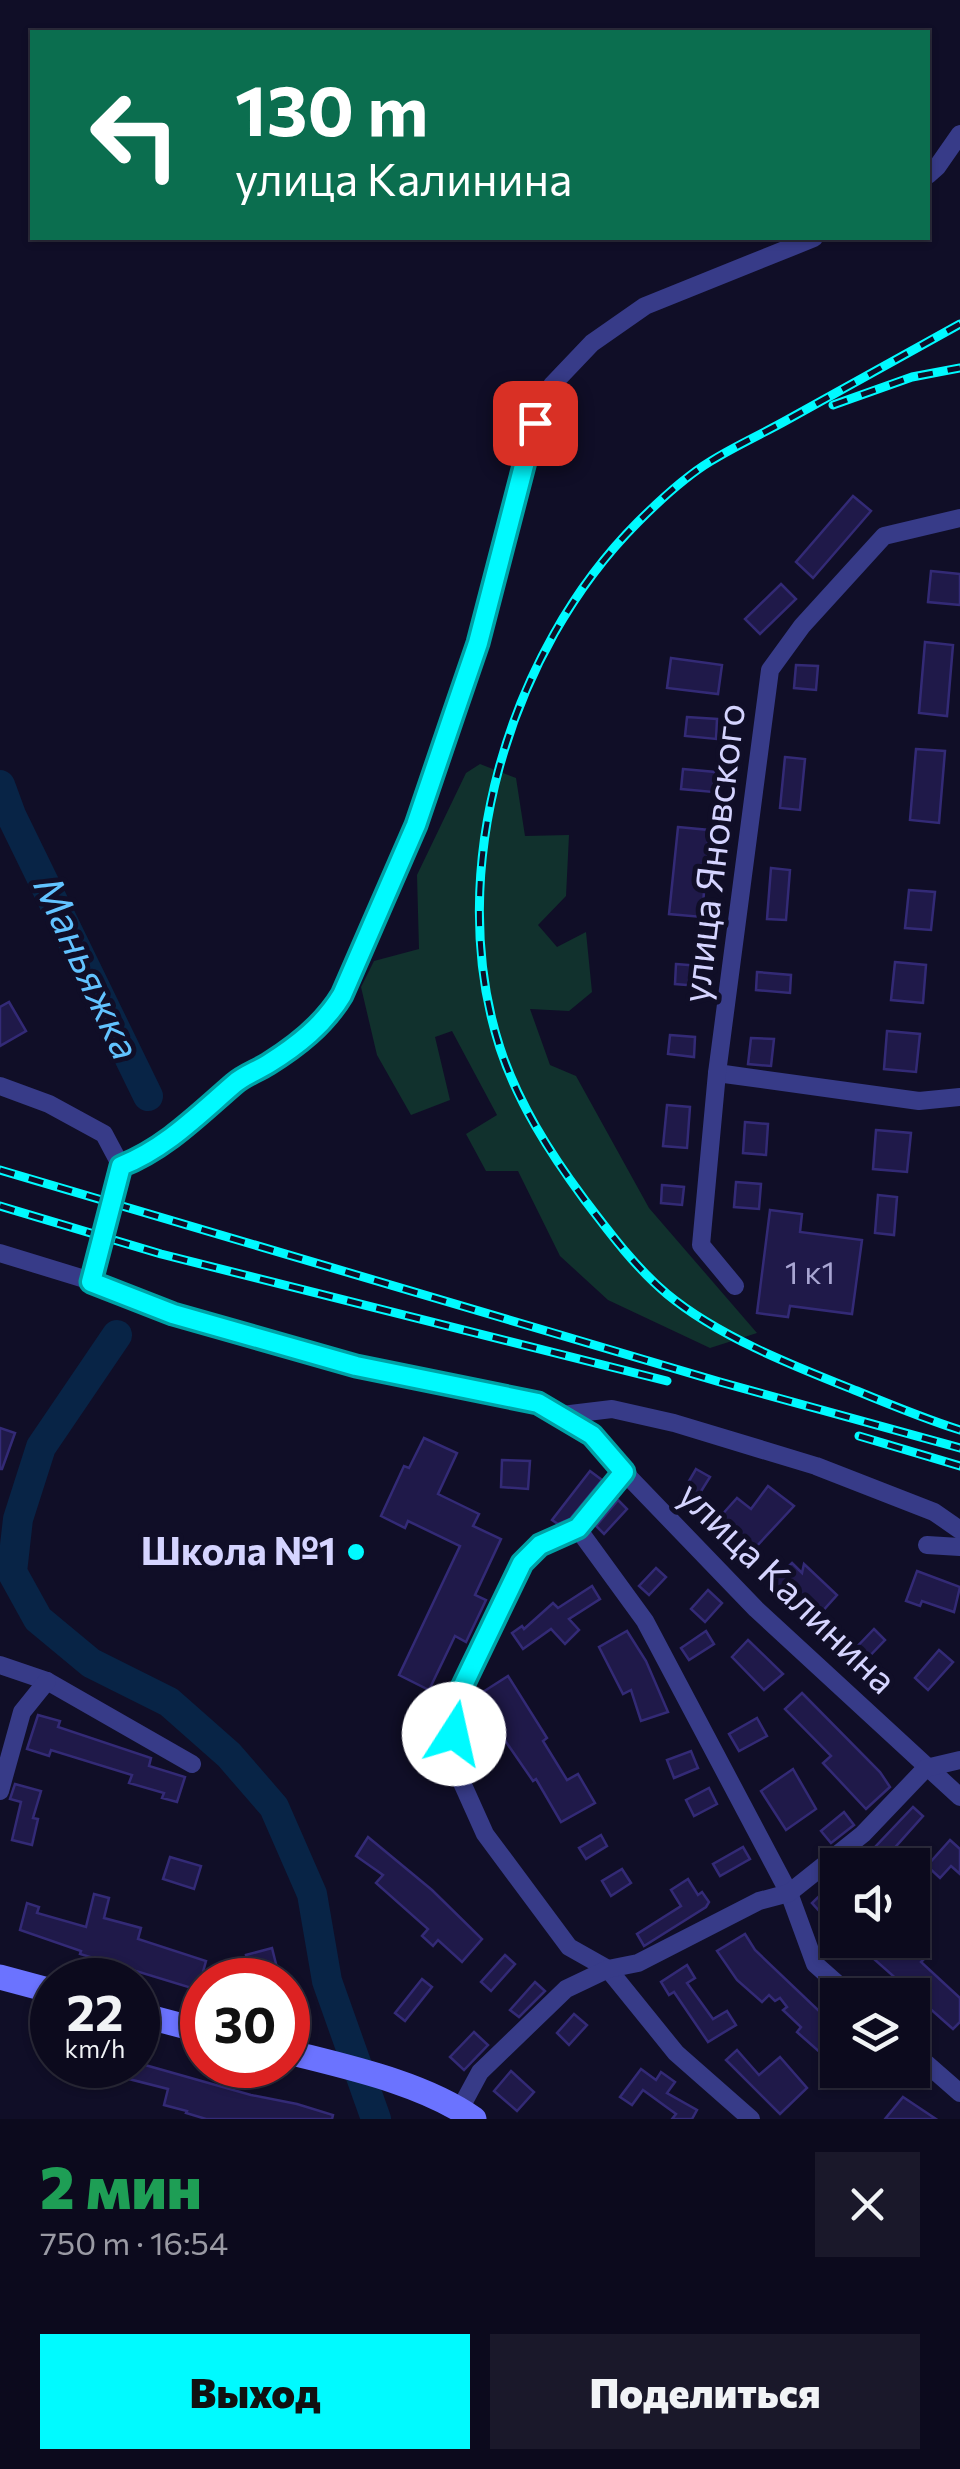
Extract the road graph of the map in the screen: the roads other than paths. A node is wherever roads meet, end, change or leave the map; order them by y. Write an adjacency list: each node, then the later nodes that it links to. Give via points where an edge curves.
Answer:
1 (960, 134): 2 (street)
2 (930, 173)
3 (809, 240): 8 (street, via 645,306 592,342 552,384 535,423 478,643 422,807 342,995 307,1036 237,1081 148,1155)
4 (960, 518): 5 (street, улица Яновского, via 884,536 770,670)
5 (717, 1073): 7 (street, via 919,1101); 11 (street, улица Яновского, via 701,1245)
6 (0, 1086): 8 (street, via 104,1134)
7 (960, 1097)
8 (121, 1166): 10 (street)
9 (0, 1253): 10 (street, улица Калинина)
10 (91, 1282): 12 (street, улица Калинина, via 173,1314)
11 (734, 1286)
12 (562, 1414): 13 (street, улица Калинина, via 592,1435); 15 (street, via 612,1409 674,1423 816,1466 934,1512)
13 (624, 1472): 14 (street); 22 (street, улица Калинина, via 756,1609)
14 (578, 1528): 25 (street, via 645,1621); 26 (street, via 540,1545 522,1563 454,1704 454,1765 486,1834 569,1947)
15 (960, 1530)
16 (926, 1546): 17 (street)
17 (960, 1547)
18 (0, 1665): 19 (street)
19 (47, 1680): 21 (street); 23 (street, via 22,1712)
20 (960, 1760): 22 (street)
21 (192, 1764)
22 (926, 1768): 24 (street, улица Калинина); 25 (street, via 863,1834)
23 (0, 1791)
24 (960, 1798)
25 (789, 1893): 26 (street, via 759,1900 638,1963); 28 (street, via 815,1964)
26 (608, 1969): 33 (street, via 566,1989 480,2072); 34 (street, via 676,2053)
27 (0, 1977): 29 (street)
28 (831, 1978)
29 (30, 1986)
30 (310, 2058): 33 (street, via 391,2081)
31 (930, 2067): 32 (street)
32 (960, 2093)
33 (467, 2114)
34 (751, 2119)

